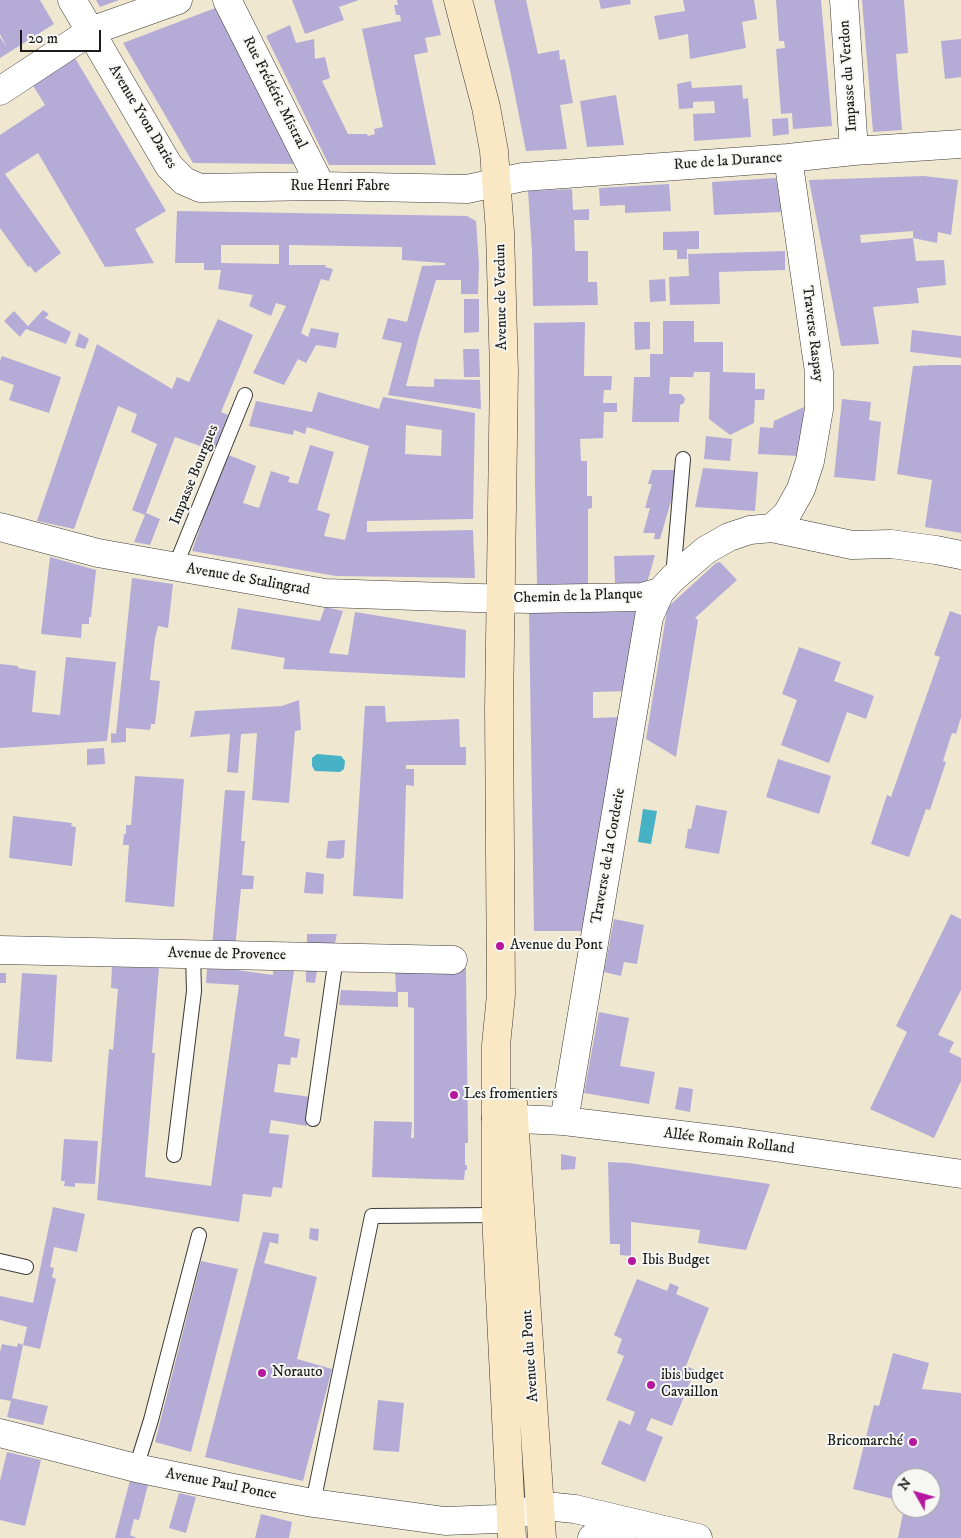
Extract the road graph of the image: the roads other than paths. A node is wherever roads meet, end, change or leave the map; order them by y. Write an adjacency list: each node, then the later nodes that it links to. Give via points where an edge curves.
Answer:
1 (72, 0): 6 (street, Avenue Yvon Daries)
2 (178, 0): 6 (street)
3 (227, 0): 13 (street, Rue Frédéric Mistral)
4 (458, 0): 12 (main road, Avenue de Verdun, via 486,107)
5 (844, 0): 9 (street, Impasse du Verdon)
6 (90, 31): 7 (street); 11 (street, Avenue Yvon Daries, via 169,166)
7 (0, 92)
8 (961, 144): 9 (street, Rue de la Durance)
9 (854, 151): 10 (street, Rue de la Durance)
10 (788, 158): 12 (street, Rue de la Durance, via 523,176); 17 (street, Traverse Raspay, via 819,372 819,409 810,461 801,489 786,514)
11 (184, 181): 13 (street, Rue Henri Fabre, via 200,188)
12 (496, 182): 13 (street, Rue Henri Fabre, via 466,188); 21 (main road, Avenue de Verdun, via 504,371)
13 (321, 186)
14 (245, 395): 19 (lane, Impasse Bourgues)
15 (682, 458): 20 (lane)
16 (0, 527): 19 (street, Avenue de Stalingrad, via 98,553)
17 (772, 528): 18 (street, Chemin de la Planque, via 852,545 890,544); 20 (street, Chemin de la Planque, via 750,530 729,537 706,550)
18 (961, 555)
19 (175, 567): 21 (street, Avenue de Stalingrad, via 325,593)
20 (666, 585): 21 (street, Chemin de la Planque, via 642,597); 28 (street, Traverse de la Corderie, via 650,617)
21 (500, 599): 26 (main road, Avenue du Pont, via 501,995 496,1045)
22 (0, 950): 23 (street, Avenue de Provence)
23 (193, 954): 24 (street, Avenue de Provence); 29 (lane, via 194,991)
24 (336, 958): 25 (street, Avenue de Provence); 27 (lane)
25 (453, 960)
26 (505, 1118): 28 (street, Allée Romain Rolland); 31 (main road, Avenue du Pont); 38 (main road, Avenue du Pont)
27 (313, 1119)
28 (564, 1122): 30 (street, Allée Romain Rolland, via 739,1142)
29 (174, 1155)
30 (961, 1174)
31 (496, 1215): 37 (lane, via 372,1216); 41 (main road, Avenue du Pont)
32 (199, 1235): 36 (lane)
33 (0, 1262): 34 (lane)
34 (26, 1268)
35 (0, 1433): 36 (street, Avenue Paul Ponce)
36 (136, 1468): 37 (street, Avenue Paul Ponce)
37 (313, 1503): 39 (street, Avenue Paul Ponce)
38 (541, 1508): 40 (street, Avenue Paul Ponce, via 575,1509); 41 (street, Avenue Paul Ponce); 43 (main road, Avenue du Pont)
39 (445, 1521): 41 (street, Avenue Paul Ponce, via 497,1519); 42 (street, Avenue Paul Ponce)
40 (636, 1523): 44 (street, via 604,1530); 45 (street, Avenue Paul Ponce)
41 (512, 1527)
42 (472, 1538)
43 (542, 1538)
44 (592, 1538)
45 (698, 1538)

